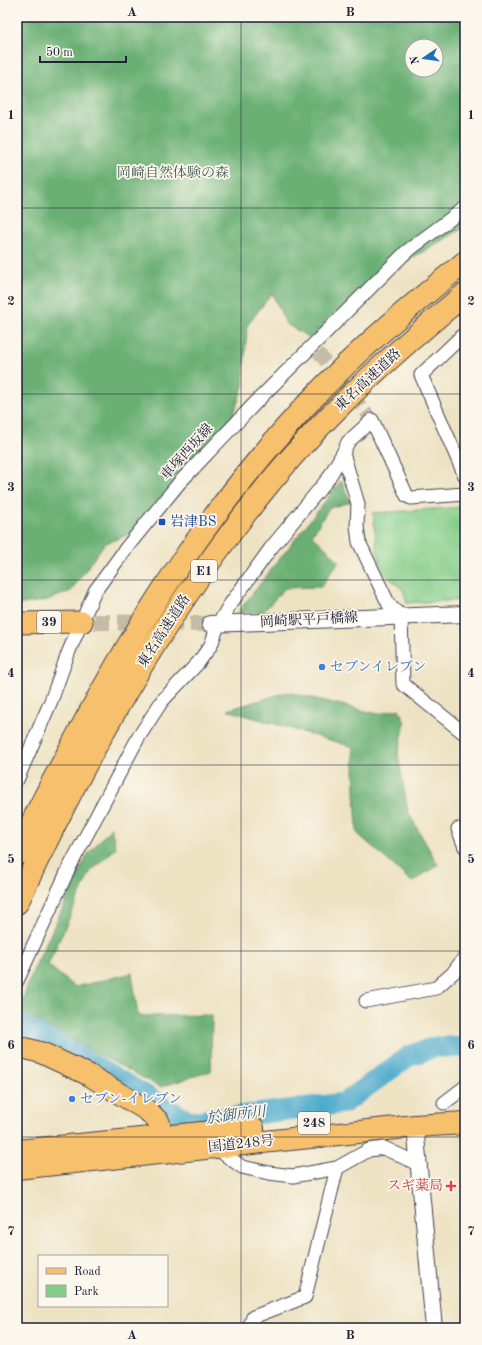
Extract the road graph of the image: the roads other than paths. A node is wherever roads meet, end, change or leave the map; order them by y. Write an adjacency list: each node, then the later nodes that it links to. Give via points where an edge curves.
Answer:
1 (465, 208): 10 (street, 車塚西坂線, via 406,252 315,349 179,483 127,547 95,592)
2 (465, 262): 17 (highway, 東名高速道路 / E1, via 365,346 321,390 283,430 192,544 112,669 30,824)
3 (465, 294): 18 (highway, 東名高速道路 / E1, via 336,410 260,494 220,547 135,674 98,738)
4 (465, 333): 6 (street, via 421,375)
5 (343, 453): 7 (street, via 348,442 372,420 407,496 411,498); 9 (street, via 358,504 359,542 389,605); 12 (street, via 328,478)
6 (465, 476)
7 (465, 494)
8 (465, 614): 9 (street, 岡崎駅平戸橋線)
9 (401, 616): 12 (street, 岡崎駅平戸橋線); 13 (street, via 403,684)
10 (88, 622): 11 (main road, 39); 14 (street, 車塚西坂線, via 69,651)
11 (17, 623)
12 (214, 624): 20 (street, via 211,645 198,663 162,701 138,738 69,868)
13 (465, 734)
14 (17, 780)
15 (458, 829): 16 (street)
16 (465, 848)
17 (17, 854)
18 (17, 903)
19 (465, 957): 21 (street, via 453,974 436,988)
20 (17, 981)
21 (366, 1002)
22 (17, 1046): 28 (main road, via 42,1053 83,1072 148,1111 159,1122)
23 (465, 1087): 24 (street)
24 (444, 1103)
25 (465, 1109): 28 (highway, 国道248号 / 248)
26 (465, 1123): 27 (highway, 国道248号 / 248)
27 (415, 1126): 28 (highway, 国道248号 / 248); 31 (street)
28 (165, 1144): 29 (highway, 国道248号 / 248); 32 (highway, 国道248号 / 248)
29 (17, 1151)
30 (224, 1154): 33 (street, via 242,1167 293,1176)
31 (420, 1165): 33 (street, via 384,1148 369,1150); 35 (street)
32 (17, 1168)
33 (337, 1168): 34 (street, via 305,1297 253,1317)
34 (249, 1328)
35 (434, 1328)

